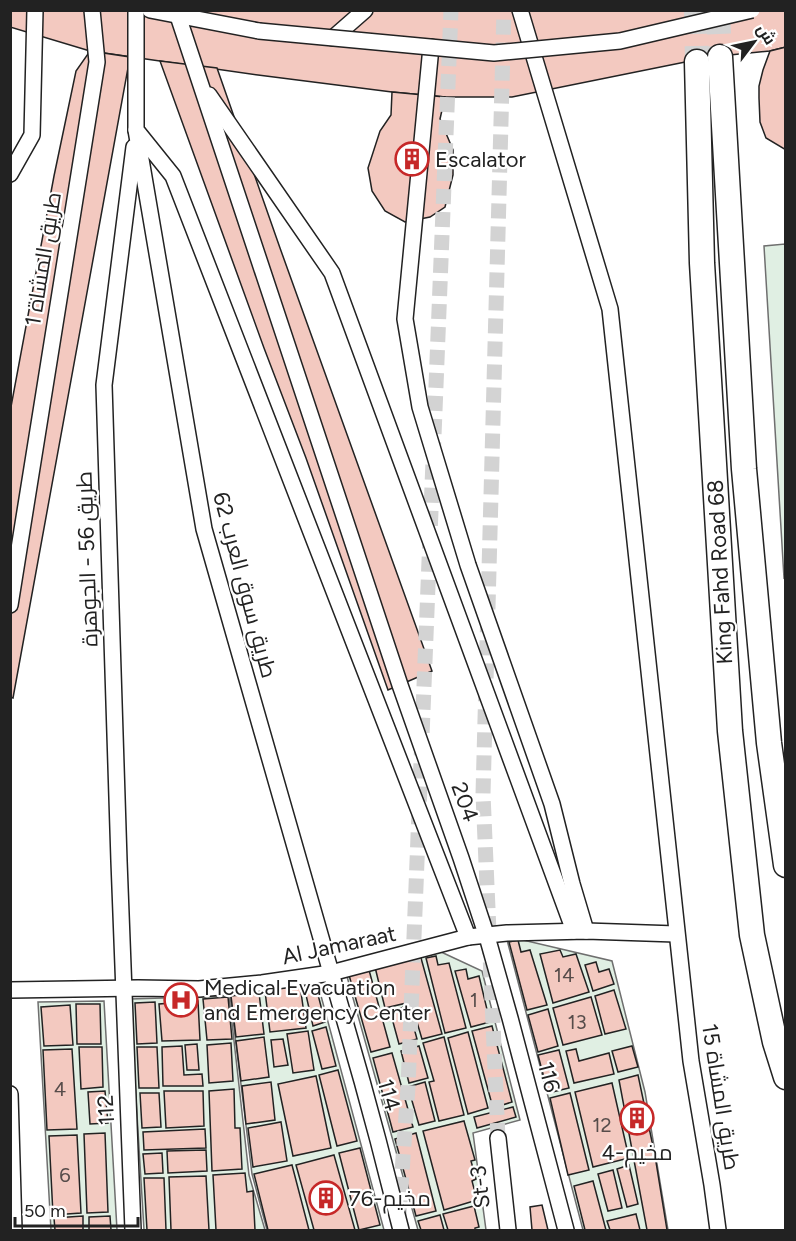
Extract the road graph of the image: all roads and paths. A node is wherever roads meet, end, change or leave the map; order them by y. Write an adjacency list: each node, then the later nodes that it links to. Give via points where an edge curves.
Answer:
1 (35, 10): 15 (street, via 32,135)
2 (92, 10): 16 (street, طريق المشاة 1, via 98,62)
3 (136, 10): 14 (street)
4 (150, 10): 9 (street, bridge, via 259,31)
5 (176, 10): 13 (street, 204)
6 (365, 10): 9 (street)
7 (520, 10): 19 (street, طريق المشاة 15, via 610,309)
8 (752, 10): 10 (street, bridge, via 620,41 494,53)
9 (333, 38): 10 (street, bridge)
10 (431, 47): 18 (street, via 405,319 420,407 468,565 552,804)
11 (720, 57): 17 (main road, King Fahd Road 68, via 744,469 769,743)
12 (697, 62): 25 (main road, King Fahd Road 68, via 702,263 730,731 752,935)
13 (199, 81): 18 (street, via 332,273); 20 (street, 204)
14 (136, 130): 21 (street, via 173,176); 22 (street, طريق سوق العرب 62, via 204,529); 23 (street, طريق 56 - الجوهرة, via 104,385)
15 (10, 174)
16 (10, 605)
17 (786, 865)
18 (580, 931): 19 (street, Al Jamaraat); 20 (street, Al Jamaraat)
19 (676, 934): 35 (street, طريق المشاة 15)
20 (486, 935): 21 (street, Al Jamaraat); 34 (street, 116)
21 (468, 937): 22 (street, Al Jamaraat)
22 (331, 973): 23 (street, Al Jamaraat, via 199,989); 32 (street, 114)
23 (124, 988): 24 (street, Al Jamaraat); 31 (street, 112)
24 (10, 990)
25 (775, 1042): 26 (main road, King Fahd Road 68); 28 (main road)
26 (786, 1077)
27 (10, 1094): 30 (street)
28 (786, 1094)
29 (498, 1138): 33 (street, St-3)
30 (14, 1230)
31 (134, 1230)
32 (401, 1230)
33 (508, 1230)
34 (566, 1230)
35 (718, 1230)

